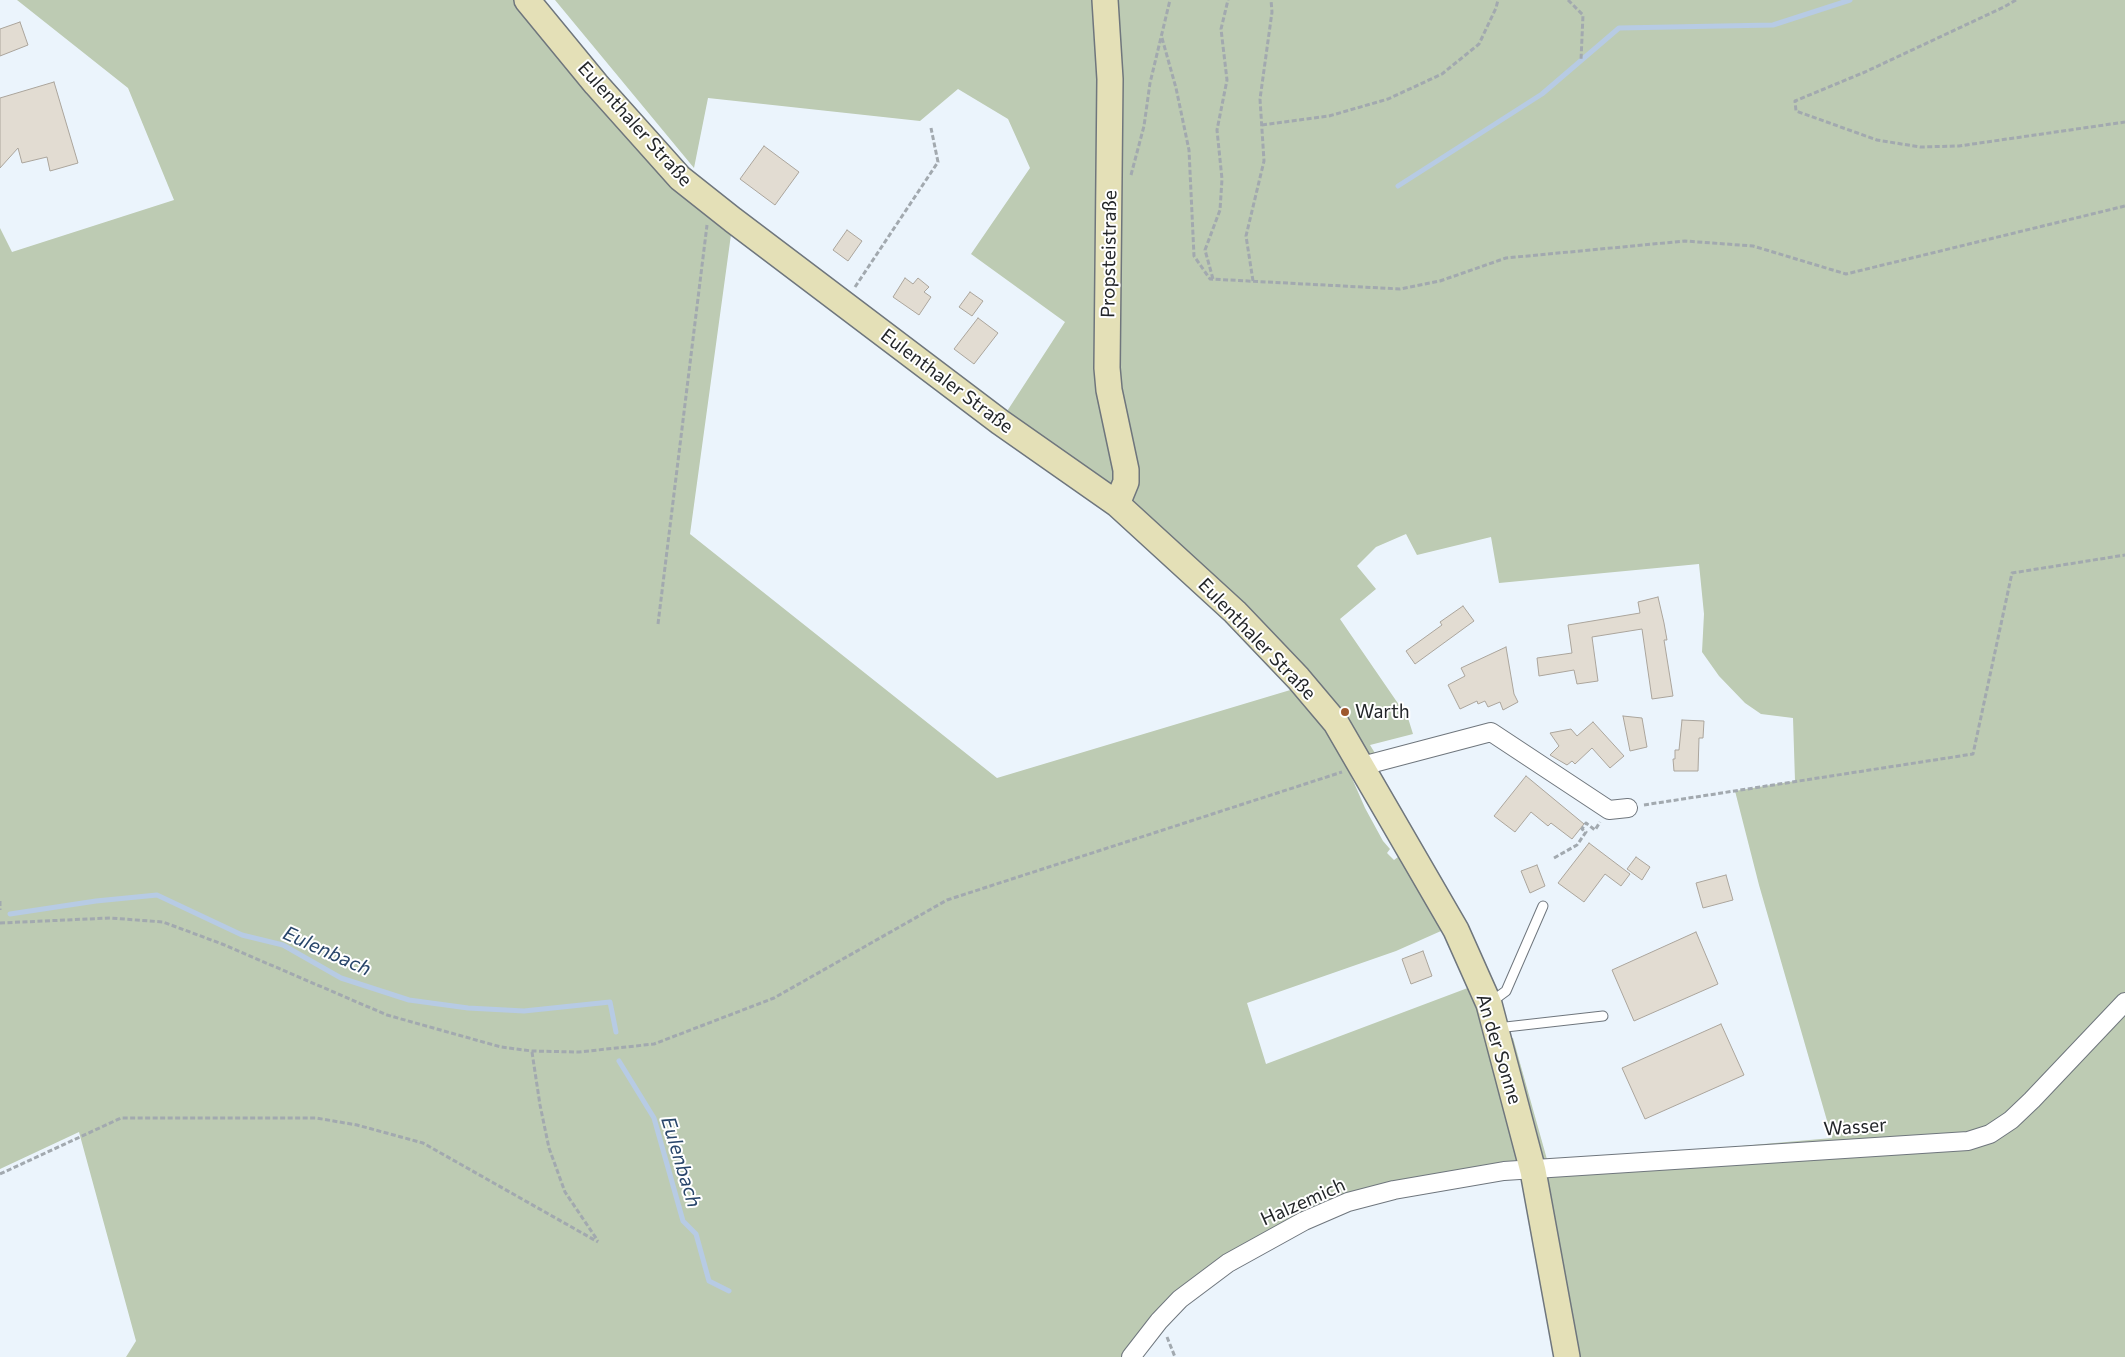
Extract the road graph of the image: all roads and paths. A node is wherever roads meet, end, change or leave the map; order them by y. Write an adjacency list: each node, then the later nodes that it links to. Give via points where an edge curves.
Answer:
1 (527, 0): 15 (street, Eulenthaler Straße, via 680,178)
2 (1105, 0): 20 (street, Propsteistraße, via 1110,89 1107,368 1126,470 1126,482)
3 (1170, 0): 9 (path)
4 (1228, 0): 17 (path, via 1221,29 1227,80 1217,130 1222,178 1220,210 1204,250)
5 (1271, 0): 12 (path, via 1260,99)
6 (1498, 0): 12 (path, via 1480,44 1442,74 1388,99 1328,116)
7 (1568, 0): 10 (path, via 1583,15)
8 (2016, 0): 11 (path, via 1865,72 1795,101 1796,111 1877,140 1920,147 1959,146)
9 (1162, 38): 14 (path); 17 (path, via 1189,150 1194,256)
10 (1581, 60)
11 (2125, 122)
12 (1262, 125): 18 (path, via 1264,161 1246,236)
13 (931, 128): 19 (path, via 938,162)
14 (1129, 181)
15 (710, 202): 19 (street, Eulenthaler Straße); 22 (path)
16 (2125, 206): 18 (path, via 1846,274 1753,246 1685,242 1506,258 1440,281 1400,289)
17 (1213, 279): 18 (path)
18 (1253, 281)
19 (844, 304): 20 (street, Eulenthaler Straße, via 1000,422)
20 (1117, 504): 23 (street, Eulenthaler Straße, via 1235,612 1298,678 1336,723)
21 (2125, 555): 24 (path, via 2012,573 1973,754)
22 (658, 624)
23 (1362, 766): 24 (street, via 1491,732 1609,810); 32 (street, An der Sonne, via 1456,930); 35 (path, via 947,900 774,998 654,1044 579,1052)
24 (1628, 808)
25 (1591, 827): 26 (path, via 1586,823 1582,829 1586,832 1577,845)
26 (1554, 858)
27 (0, 900): 29 (path)
28 (1543, 906): 32 (lane, via 1506,991)
29 (0, 910)
30 (0, 923): 35 (path, via 110,918 163,922 387,1014 501,1048)
31 (2125, 1002): 36 (street, Wasser, via 2011,1120 1990,1134 1968,1141)
32 (1488, 1004): 34 (street, An der Sonne)
33 (1603, 1016): 34 (lane)
34 (1496, 1028): 36 (street, An der Sonne)
35 (532, 1052): 37 (path, via 549,1148 566,1192 598,1242 423,1144 357,1125 316,1118 121,1118)
36 (1533, 1171): 38 (street, Halzemich, via 1504,1171 1394,1190 1348,1202 1304,1221 1250,1250 1202,1282 1159,1321); 39 (street, An der Sonne)
37 (0, 1174)
38 (1131, 1357)
39 (1567, 1357)

